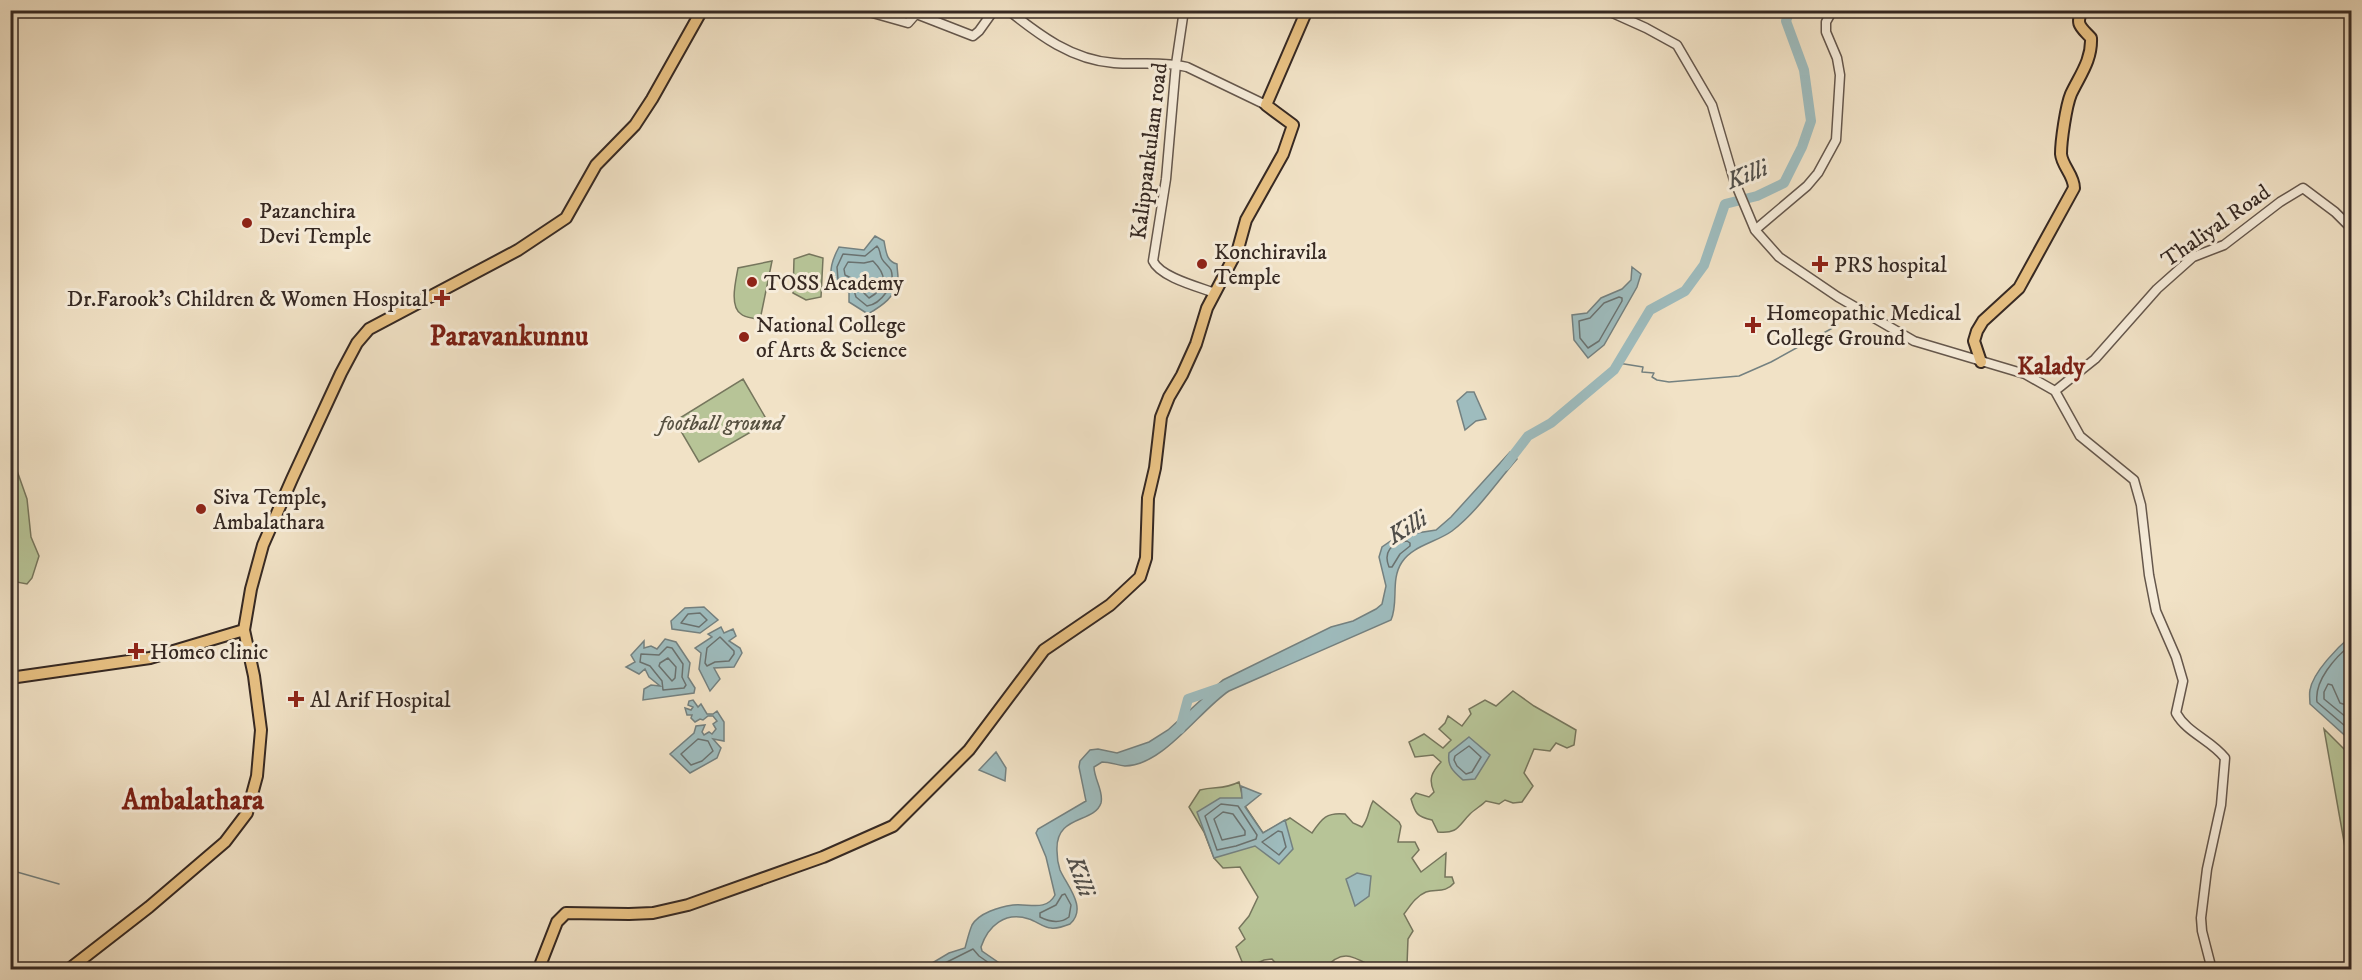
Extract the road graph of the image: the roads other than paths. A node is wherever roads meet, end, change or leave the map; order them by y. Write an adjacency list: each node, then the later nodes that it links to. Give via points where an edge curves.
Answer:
1 (702, 10): 17 (main road, via 635,125 596,165 566,218 518,250 374,326 357,343 263,545)
2 (862, 10): 3 (street, via 908,23 919,15 973,36)
3 (994, 10)
4 (1008, 10): 10 (street, via 1049,42 1083,57 1112,63)
5 (1184, 10): 10 (street, Kalippankulam road)
6 (1307, 10): 11 (main road)
7 (1606, 10): 13 (street, via 1677,45 1712,105 1737,189)
8 (1834, 10): 13 (street, via 1826,22 1826,32 1840,75 1836,140 1807,186)
9 (2082, 10): 15 (main road, via 2077,21 2091,38 2091,49 2070,96 2061,156 2074,188 2019,288 1977,331 1974,341)
10 (1176, 64): 11 (street); 14 (street, Kalippankulam road, via 1166,179 1153,261 1171,275)
11 (1266, 105): 14 (main road, via 1293,125 1292,134 1246,220 1238,249)
12 (2352, 229): 16 (street, Thaliyal Road, via 2303,188 2224,245 2193,257 2157,289 2095,359)
13 (1755, 230): 15 (street, via 1779,257 1892,330)
14 (1215, 293): 20 (main road, via 1161,417 1148,498 1146,558 1140,577 1110,605 1044,650 969,750 921,799 893,826 871,837 688,905 654,913 566,913 557,922)
15 (1981, 362): 16 (street, via 2025,374)
16 (2055, 391): 21 (street, via 2080,436 2134,480 2138,488 2156,611 2183,681 2176,713 2182,723 2225,758 2221,805 2200,921)
17 (244, 630): 18 (main road, via 150,658); 19 (main road, via 261,730 257,776 247,813 225,842)
18 (10, 678)
19 (68, 969)
20 (540, 969)
21 (2212, 969)

